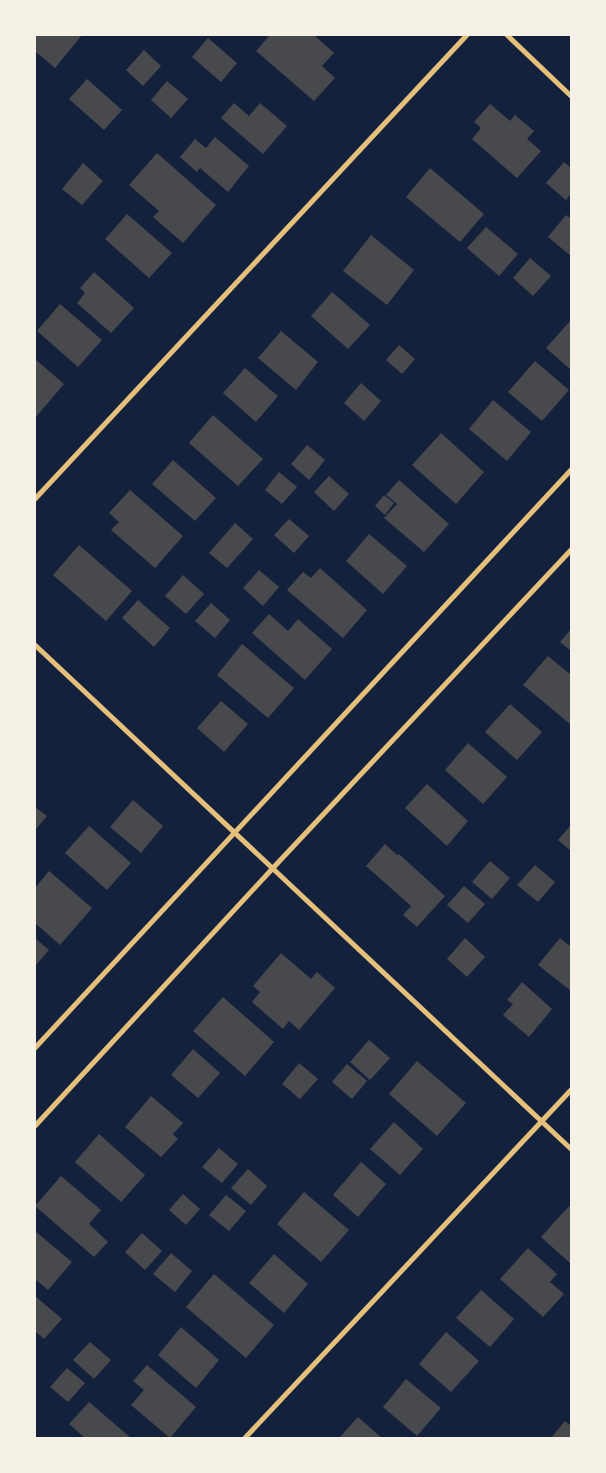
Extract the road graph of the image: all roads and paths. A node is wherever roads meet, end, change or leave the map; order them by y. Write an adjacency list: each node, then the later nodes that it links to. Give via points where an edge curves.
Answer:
1 (467, 35): 5 (street)
2 (508, 35): 3 (street)
3 (571, 96)
4 (571, 470): 8 (street)
5 (35, 499)
6 (571, 550): 9 (street)
7 (35, 645): 8 (street)
8 (235, 832): 9 (street); 10 (street)
9 (273, 868): 12 (street); 13 (street)
10 (35, 1048)
11 (571, 1090): 12 (street)
12 (542, 1121): 14 (street); 15 (street)
13 (35, 1126)
14 (571, 1149)
15 (245, 1438)

